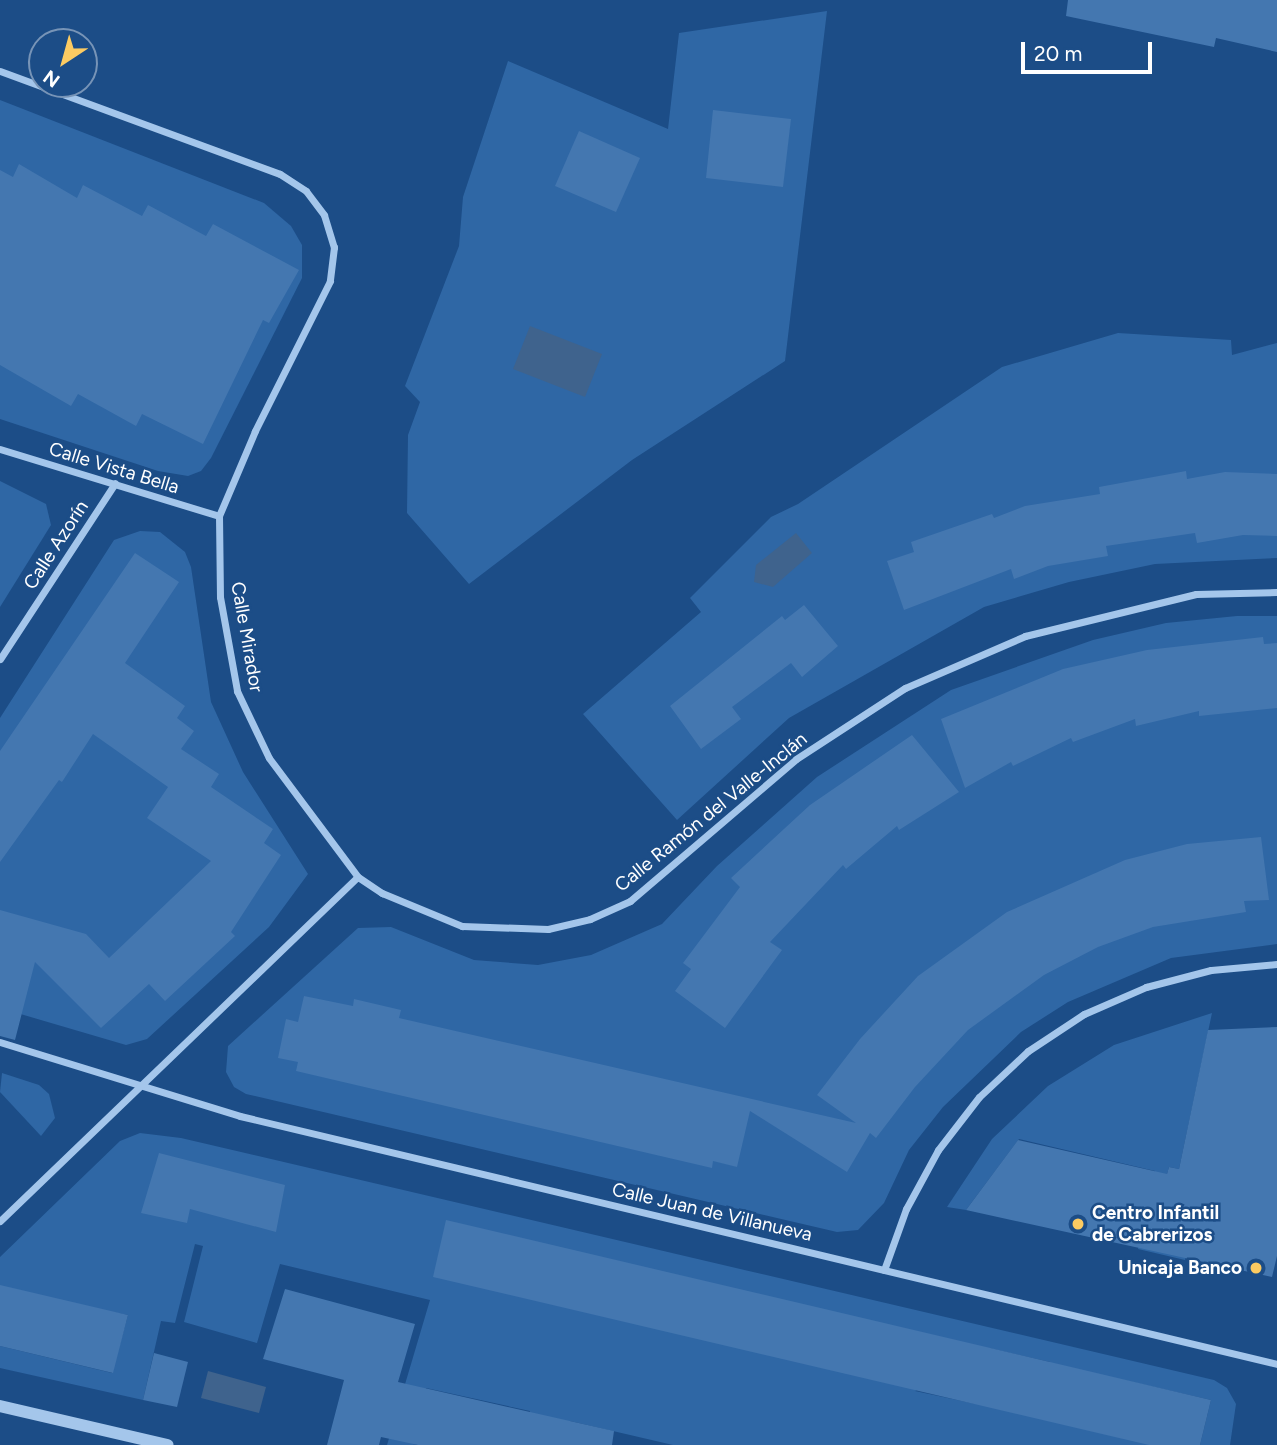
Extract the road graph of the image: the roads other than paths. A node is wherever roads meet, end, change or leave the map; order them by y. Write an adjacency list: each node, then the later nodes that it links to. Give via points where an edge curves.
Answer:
1 (0, 71): 4 (street, Calle Mirador, via 280,174 306,191 324,215 334,247 330,281 255,431)
2 (0, 449): 3 (street, Calle Vista Bella)
3 (115, 483): 4 (street, Calle Vista Bella); 6 (street, Calle Azorín)
4 (219, 516): 7 (street, Calle Mirador, via 220,597 236,691 269,758)
5 (1277, 592): 7 (street, Calle Ramón del Valle-Inclán, via 1196,594 1025,636 905,688 796,759 630,901 590,919 548,929 462,926 382,893)
6 (0, 659)
7 (358, 877): 10 (street)
8 (1277, 964): 12 (street, via 1211,970 1146,987 1084,1014 1028,1051 979,1097 938,1150 906,1209)
9 (0, 1042): 10 (street, Calle Juan de Villanueva)
10 (140, 1087): 11 (street); 12 (street, Calle Juan de Villanueva, via 254,1119)
11 (0, 1221)
12 (884, 1270): 13 (street, Calle Juan de Villanueva)
13 (1277, 1364)
14 (0, 1406): 15 (street)
15 (168, 1445)

